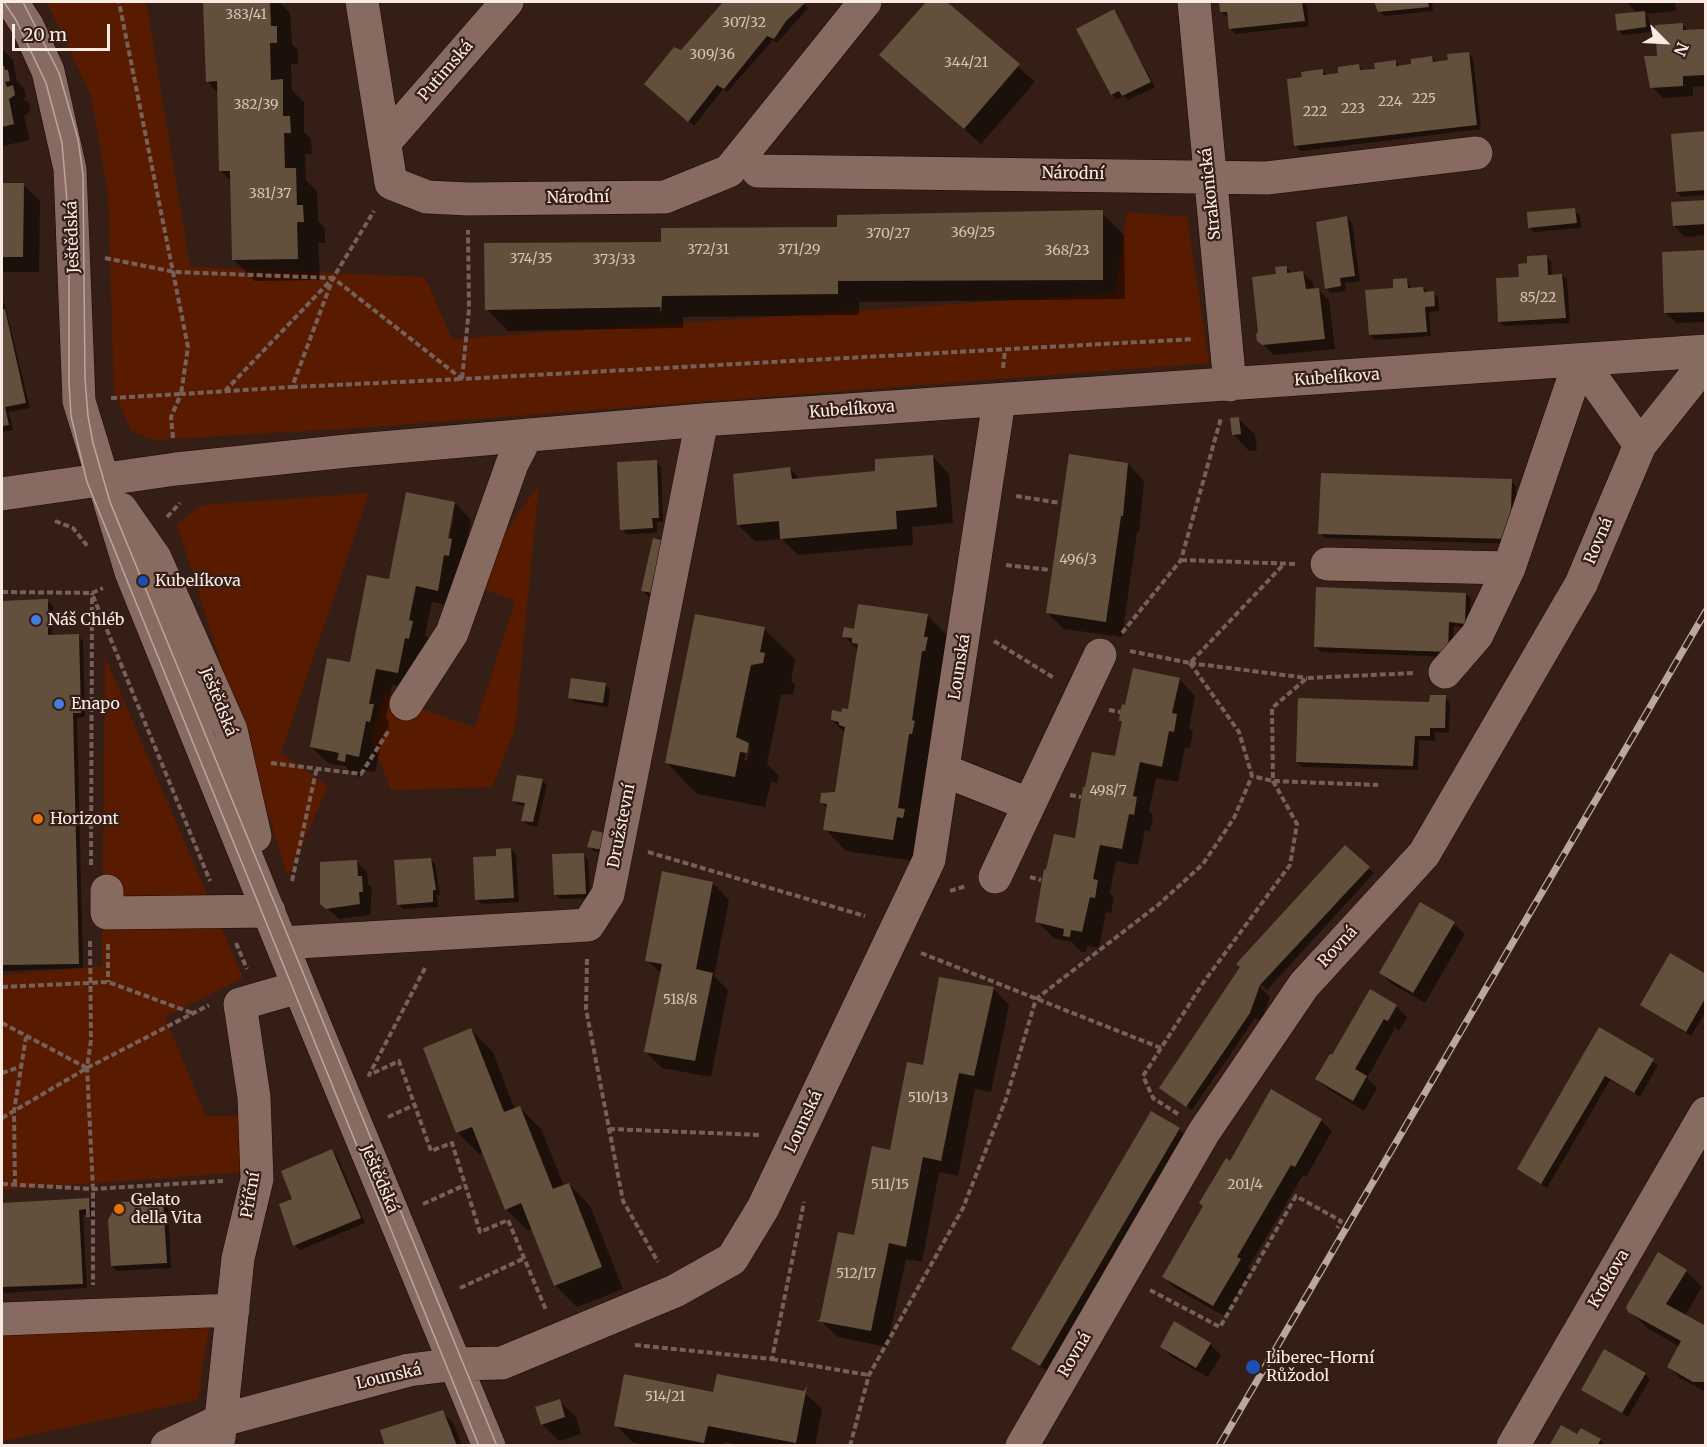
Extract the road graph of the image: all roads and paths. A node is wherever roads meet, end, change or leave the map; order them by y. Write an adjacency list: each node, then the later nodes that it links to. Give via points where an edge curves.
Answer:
1 (12, 2): 13 (street, Ještědská, via 48,71 70,169)
2 (118, 2): 14 (path)
3 (362, 2): 7 (street)
4 (507, 2): 7 (street, Putimská)
5 (865, 2): 12 (street, Národní, via 729,171 665,197)
6 (1194, 2): 10 (street, Strakonická)
7 (386, 141): 11 (street)
8 (1476, 153): 10 (street, Národní, via 1267,178)
9 (758, 171): 10 (street, Národní)
10 (1209, 176): 16 (street, Strakonická)
11 (391, 183): 12 (street, Národní, via 427,197); 15 (path)
12 (468, 199): 20 (path, via 469,309)
13 (73, 252): 14 (path); 25 (street, Ještědská)
14 (175, 272): 15 (path); 24 (path, via 188,347)
15 (333, 278): 20 (path); 22 (path); 23 (path)
16 (1225, 336): 20 (path); 21 (street, Strakonická)
17 (1706, 351): 18 (street, Kubelíkova)
18 (1580, 360): 21 (street, Kubelíkova); 29 (street); 42 (street)
19 (1706, 362): 29 (street, Rovná)
20 (462, 379): 22 (path)
21 (1230, 386): 26 (street, Kubelíkova); 38 (path)
22 (292, 387): 23 (path)
23 (225, 392): 24 (path)
24 (181, 394): 25 (path); 30 (path, via 171,417)
25 (79, 401): 31 (street, Ještědská)
26 (999, 401): 27 (street, Kubelíkova); 32 (street, Lounská)
27 (702, 420): 28 (street, Kubelíkova); 60 (street, Družstevní)
28 (527, 435): 30 (street, Kubelíkova); 52 (street, via 452,633)
29 (1640, 445): 107 (street, Rovná, via 1581,584 1424,854 1304,985 1204,1132)
30 (176, 469): 31 (street, Kubelíkova); 36 (path, via 182,501)
31 (101, 480): 33 (street, Kubelíkova); 64 (street, Ještědská, via 155,558 231,730)
32 (986, 492): 34 (path); 39 (street, Lounská)
33 (2, 494)
34 (1060, 503)
35 (45, 518): 37 (path, via 73,528)
36 (165, 519)
37 (89, 549)
38 (1180, 560): 40 (path); 47 (path)
39 (976, 562): 43 (path); 46 (street, Lounská)
40 (1284, 564): 41 (path); 48 (path)
41 (1313, 564): 42 (street)
42 (1509, 568): 49 (street, via 1477,635)
43 (1050, 570)
44 (2, 592): 45 (path)
45 (92, 593): 62 (path); 65 (path)
46 (967, 624): 51 (path); 55 (street, Lounská)
47 (1106, 651): 48 (path); 51 (street)
48 (1190, 663): 50 (path); 56 (path, via 1239,732)
49 (1445, 672): 50 (path)
50 (1307, 678): 57 (path, via 1272,708)
51 (1080, 694): 59 (street)
52 (406, 704): 54 (path, via 361,774)
53 (263, 763): 54 (path)
54 (317, 767): 63 (path)
55 (943, 770): 59 (street); 69 (street, Lounská, via 929,860)
56 (1252, 776): 57 (path); 75 (path, via 1234,818 1203,864 1158,905)
57 (1273, 781): 58 (path); 80 (path, via 1297,824 1290,865 1203,983)
58 (1378, 785)
59 (1028, 804): 61 (street)
60 (618, 843): 66 (street, Družstevní, via 608,894); 69 (path)
61 (995, 877)
62 (99, 882): 65 (street, via 108,913)
63 (292, 882)
64 (269, 911): 65 (street); 70 (street, Ještědská)
65 (224, 913): 71 (path)
66 (588, 925): 68 (street); 95 (path, via 586,1009)
67 (90, 931): 72 (path)
68 (443, 933): 70 (street); 85 (path)
69 (894, 933): 75 (path); 96 (street, Lounská)
70 (281, 943): 74 (street, Ještědská)
71 (249, 972)
72 (90, 981): 73 (path); 77 (path, via 108,982); 83 (path, via 91,1040)
73 (2, 987)
74 (298, 987): 97 (street, Příční, via 240,1004 255,1097); 117 (street, Ještědská)
75 (1036, 999): 80 (path); 118 (path, via 1006,1099 963,1208)
76 (213, 1003): 77 (path)
77 (192, 1013): 83 (path)
78 (2, 1023): 79 (path)
79 (26, 1037): 82 (path); 83 (path)
80 (1161, 1048): 93 (path, via 1143,1076 1153,1098)
81 (364, 1064): 85 (path)
82 (23, 1065): 84 (path); 89 (path)
83 (87, 1068): 89 (path); 101 (path)
84 (2, 1073)
85 (369, 1075): 86 (path); 87 (path, via 399,1061)
86 (374, 1086)
87 (414, 1105): 92 (path); 100 (path, via 430,1151 452,1143)
88 (382, 1107): 92 (path)
89 (14, 1111): 91 (path); 99 (path)
90 (1706, 1113): 124 (street, Krokova)
91 (2, 1118)
92 (387, 1118): 94 (path)
93 (1184, 1118)
94 (392, 1128)
95 (609, 1130): 96 (path); 110 (path, via 623,1201)
96 (797, 1136): 110 (street, Lounská, via 763,1208 732,1259)
97 (257, 1179): 101 (path); 112 (street, Příční, via 238,1258)
98 (2, 1184): 99 (path)
99 (15, 1185): 101 (path)
100 (465, 1185): 103 (path); 106 (path, via 480,1232 508,1220)
101 (93, 1189): 113 (path)
102 (419, 1193): 103 (path)
103 (423, 1204): 104 (path)
104 (428, 1215)
105 (1336, 1228): 107 (path, via 1341,1221 1296,1196 1220,1327)
106 (524, 1259): 109 (path); 115 (path)
107 (1121, 1275): 123 (street, Rovná)
108 (455, 1277): 109 (path)
109 (460, 1288): 111 (path)
110 (675, 1291): 115 (street, Lounská)
111 (464, 1298)
112 (233, 1310): 113 (street); 119 (street, Příční)
113 (93, 1314): 114 (street)
114 (2, 1319)
115 (560, 1341): 117 (street, Lounská, via 502,1362)
116 (772, 1359): 118 (path)
117 (457, 1364): 119 (street, Lounská, via 409,1370); 121 (street, Ještědská)
118 (869, 1376): 122 (path)
119 (220, 1433): 120 (street, Lounská)
120 (167, 1446)
121 (489, 1446)
122 (850, 1446)
123 (1022, 1446)
124 (1513, 1446)

